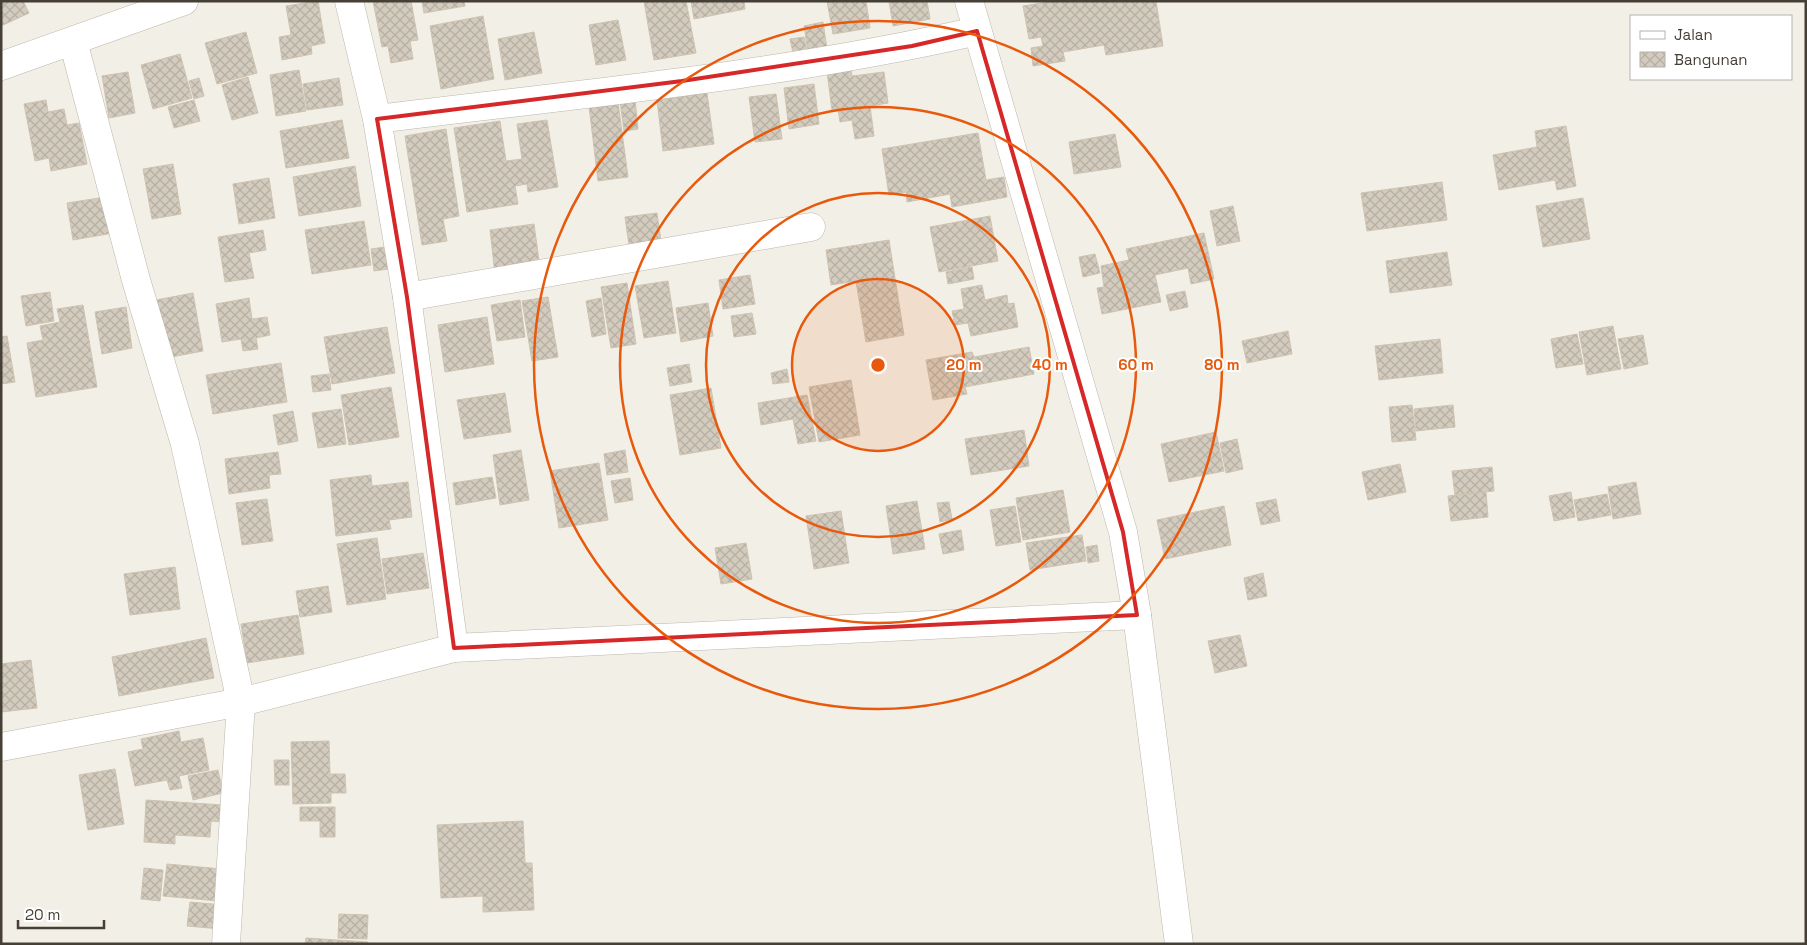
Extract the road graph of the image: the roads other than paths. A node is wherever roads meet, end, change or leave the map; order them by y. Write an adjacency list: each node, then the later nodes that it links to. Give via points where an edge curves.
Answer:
1 (184, 1): 5 (street)
2 (349, 1): 7 (street)
3 (969, 1): 4 (street)
4 (977, 31): 7 (street, via 912,46 682,81); 10 (street, via 1123,532)
5 (72, 41): 6 (street); 12 (street, via 136,280 185,444)
6 (1, 66)
7 (377, 119): 9 (street)
8 (811, 227): 9 (street)
9 (407, 297): 11 (street)
10 (1138, 615): 11 (street); 15 (street)
11 (454, 648): 12 (street)
12 (241, 702): 13 (street); 14 (street)
13 (1, 746)
14 (226, 944)
15 (1179, 944)

